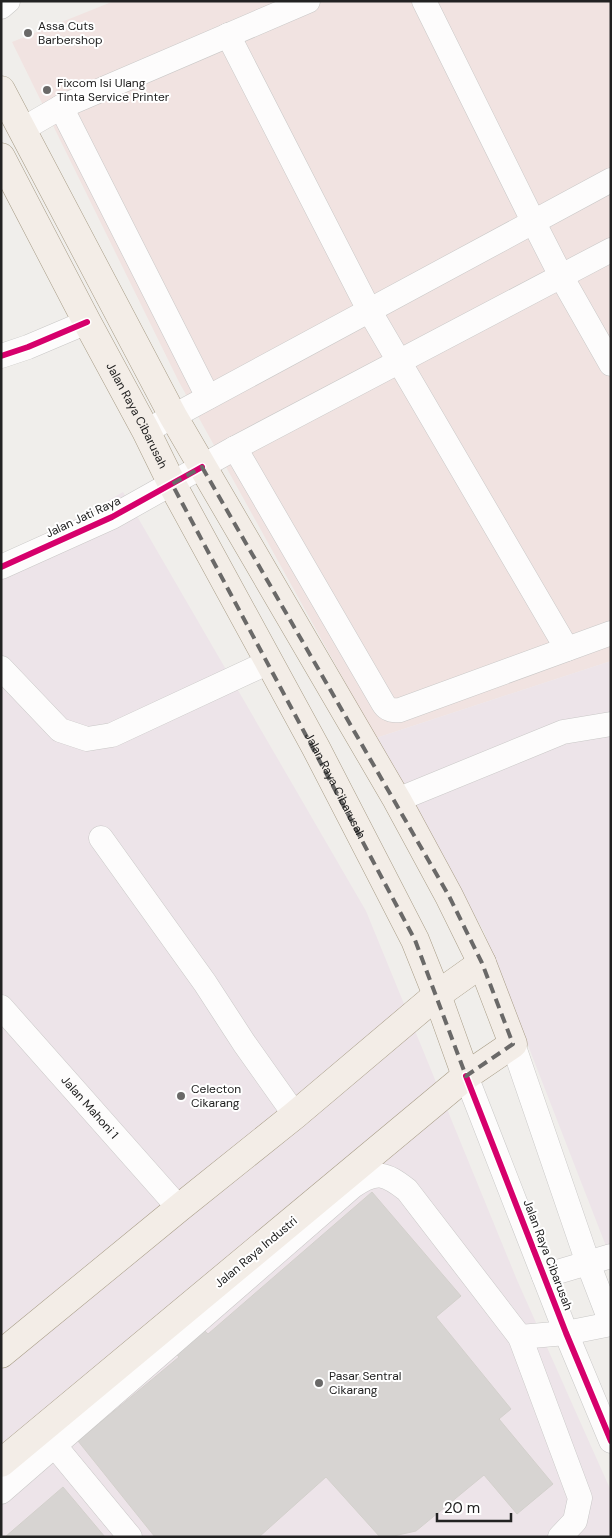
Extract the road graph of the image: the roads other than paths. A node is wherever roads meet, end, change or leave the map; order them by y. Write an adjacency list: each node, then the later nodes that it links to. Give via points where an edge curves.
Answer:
1 (8, 1): 4 (street)
2 (308, 1): 5 (street)
3 (424, 1): 11 (street)
4 (1, 7)
5 (228, 35): 7 (street); 14 (street)
6 (1, 90): 8 (main road)
7 (61, 107): 8 (street); 19 (street)
8 (22, 130): 20 (main road)
9 (1, 157): 15 (main road, Jalan Raya Cibarusah)
10 (611, 180): 11 (street)
11 (533, 222): 13 (street); 14 (street)
12 (611, 250): 13 (street, Jalan Jati Raya)
13 (561, 276): 17 (street, Jalan Jati Raya); 18 (street)
14 (369, 310): 17 (street); 19 (street)
15 (87, 322): 16 (street); 21 (main road, Jalan Raya Cibarusah)
16 (1, 356)
17 (400, 361): 22 (street, Jalan Jati Raya); 27 (street)
18 (611, 364)
19 (208, 397): 20 (street)
20 (173, 416): 21 (street); 23 (main road)
21 (146, 431): 24 (main road, Jalan Raya Cibarusah)
22 (235, 448): 23 (street, Jalan Jati Raya); 27 (street, via 386,708 400,710)
23 (202, 467): 24 (street, Jalan Jati Raya); 31 (main road)
24 (172, 484): 25 (street, Jalan Jati Raya, via 112,517); 28 (main road, Jalan Raya Cibarusah)
25 (1, 567)
26 (611, 633): 27 (street)
27 (566, 649)
28 (269, 662): 29 (street, via 112,735 87,739 60,730); 34 (main road, Jalan Raya Cibarusah, via 385,880 415,940)
29 (1, 668)
30 (611, 724): 31 (street, via 563,732)
31 (397, 800): 33 (main road)
32 (101, 838): 38 (street)
33 (482, 963): 34 (main road); 36 (main road)
34 (437, 995): 37 (main road, Jalan Raya Cibarusah); 38 (main road)
35 (1, 1007): 39 (street, Jalan Mahoni 1)
36 (513, 1044): 37 (main road, Jalan Raya Industri); 41 (street)
37 (466, 1076): 42 (street, Jalan Raya Cibarusah); 47 (main road, Jalan Raya Industri)
38 (295, 1115): 39 (main road)
39 (179, 1208): 46 (main road)
40 (611, 1256): 41 (street)
41 (588, 1263): 42 (street); 43 (street)
42 (544, 1276): 44 (street, Jalan Raya Cibarusah)
43 (611, 1324): 44 (street)
44 (566, 1333): 45 (street); 48 (street, Jalan Raya Cibarusah)
45 (520, 1337): 47 (street, via 407,1190 378,1174 353,1186); 52 (street, via 580,1498 575,1521)
46 (1, 1354)
47 (48, 1437): 49 (main road, Jalan Raya Industri); 50 (street); 51 (street)
48 (611, 1441)
49 (1, 1463)
50 (1, 1492)
51 (130, 1537)
52 (560, 1537)

